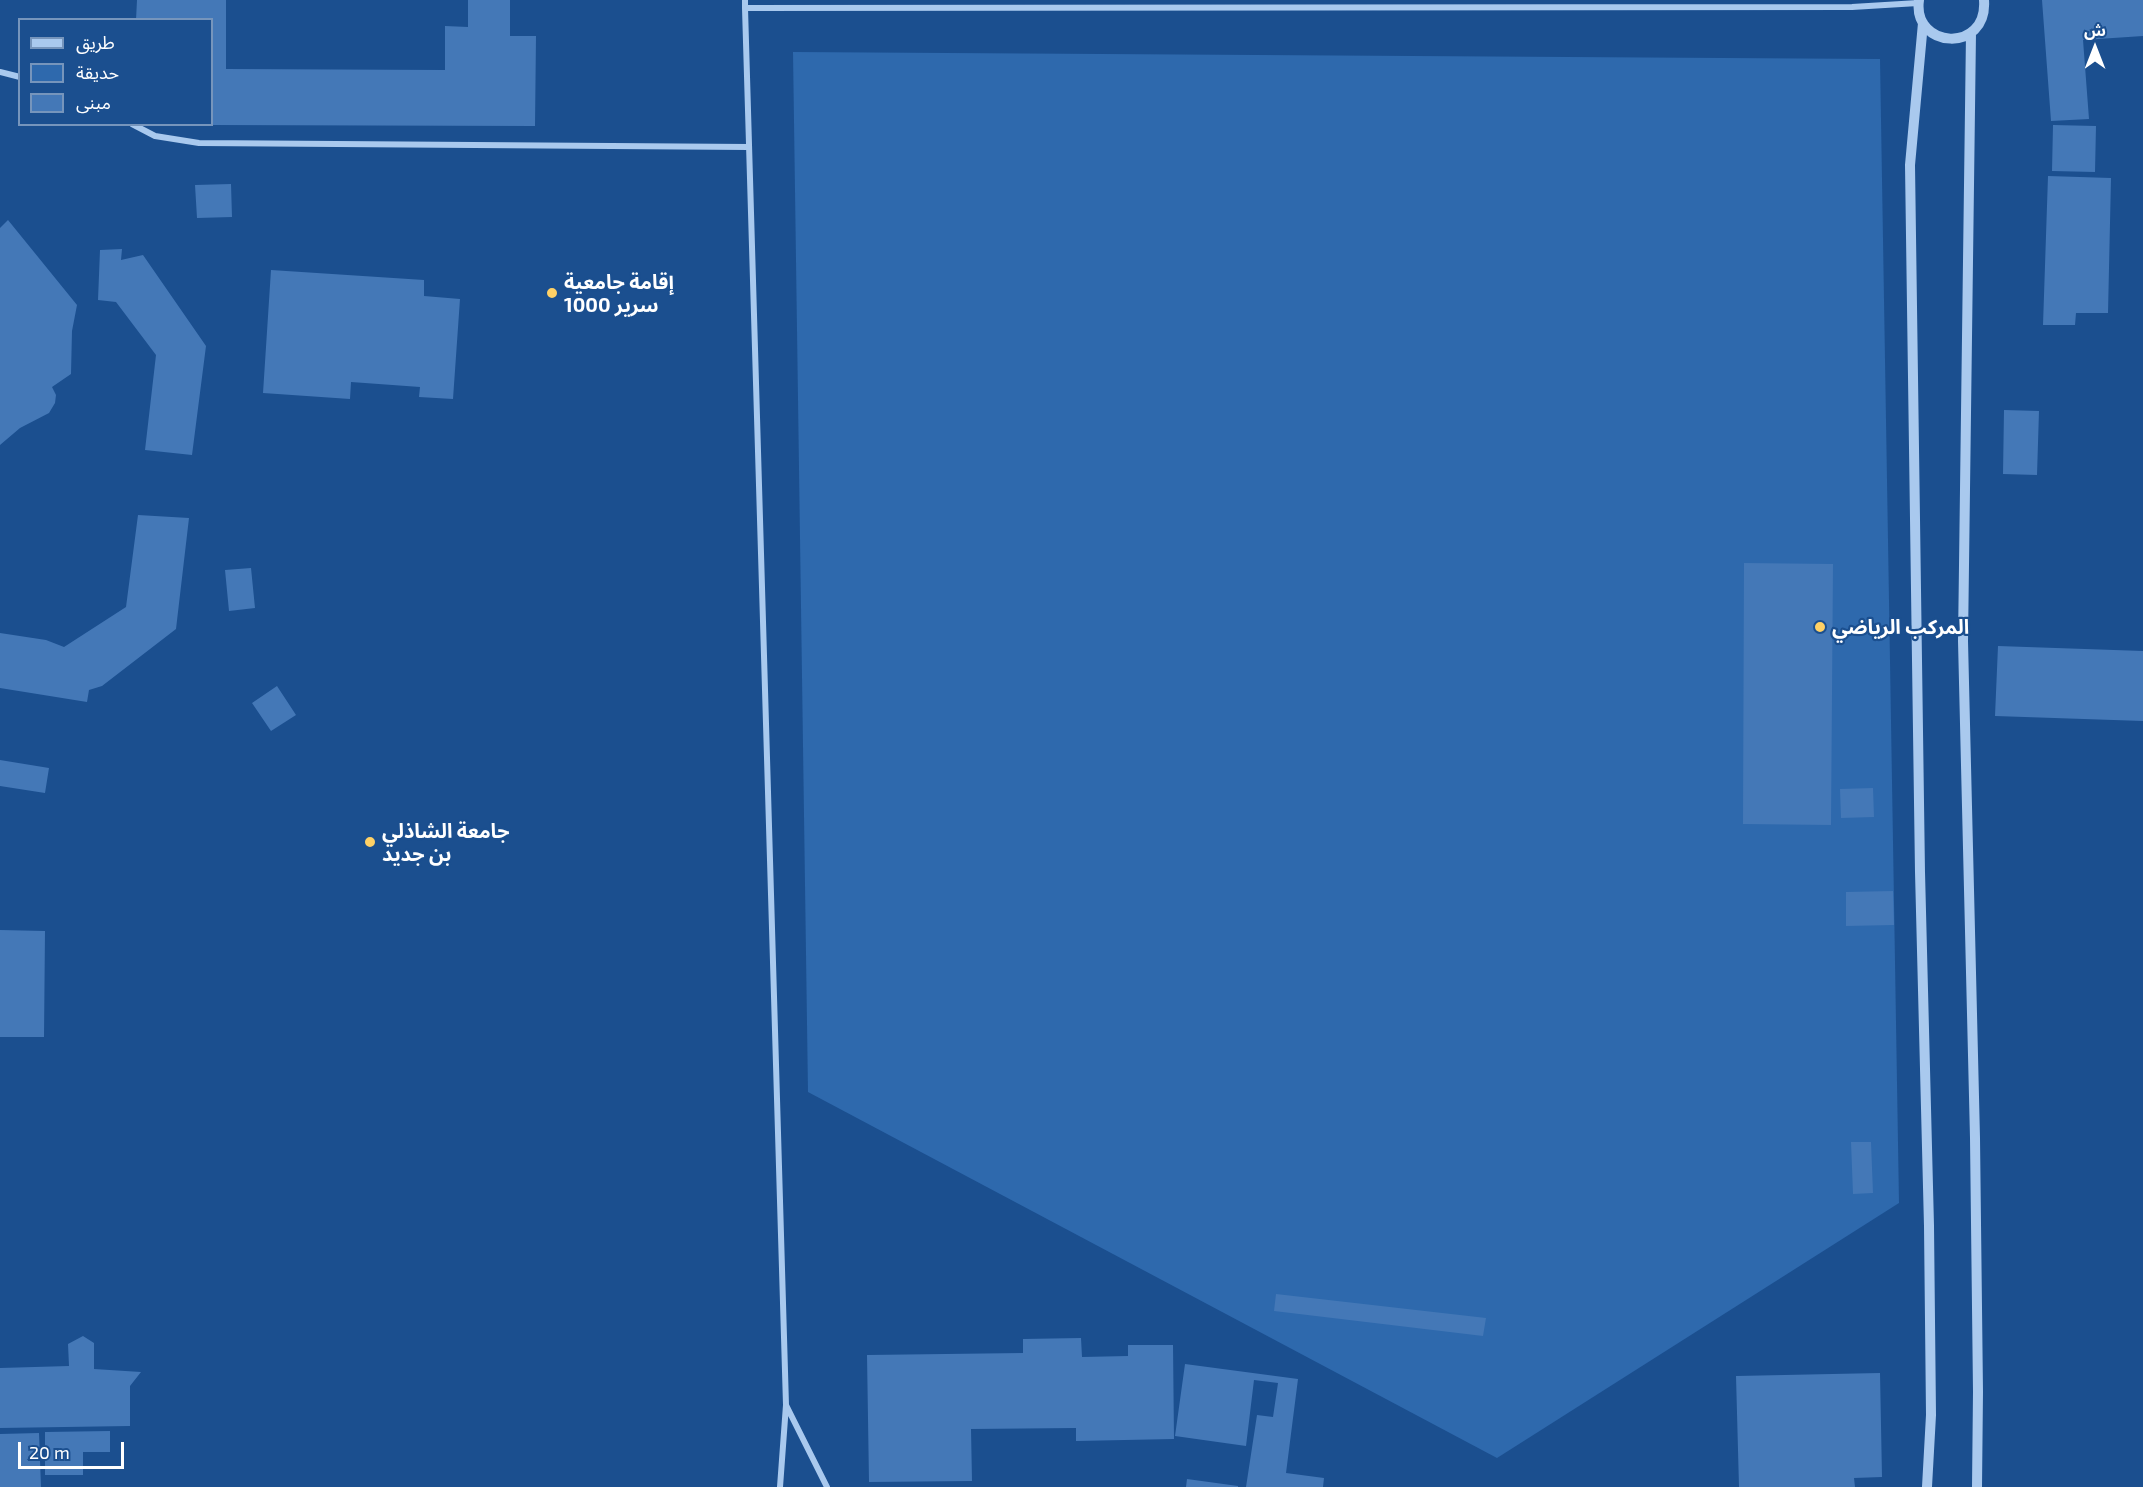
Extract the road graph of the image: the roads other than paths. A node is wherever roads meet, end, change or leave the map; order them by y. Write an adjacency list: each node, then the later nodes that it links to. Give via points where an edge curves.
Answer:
1 (745, 0): 4 (street)
2 (1984, 0): 6 (street, via 1984,15)
3 (1919, 1): 4 (street, via 1852,8); 5 (street)
4 (745, 8): 10 (street)
5 (1923, 23): 6 (street, via 1940,38 1961,38); 14 (street, via 1910,165 1929,1226 1931,1415)
6 (1971, 33): 15 (street, via 1963,641 1975,1138)
7 (0, 72): 8 (street)
8 (18, 76)
9 (136, 126): 10 (street, via 155,136 199,143)
10 (749, 147): 11 (street)
11 (786, 1405): 12 (street); 13 (street)
12 (780, 1487)
13 (827, 1487)
14 (1927, 1487)
15 (1977, 1487)

